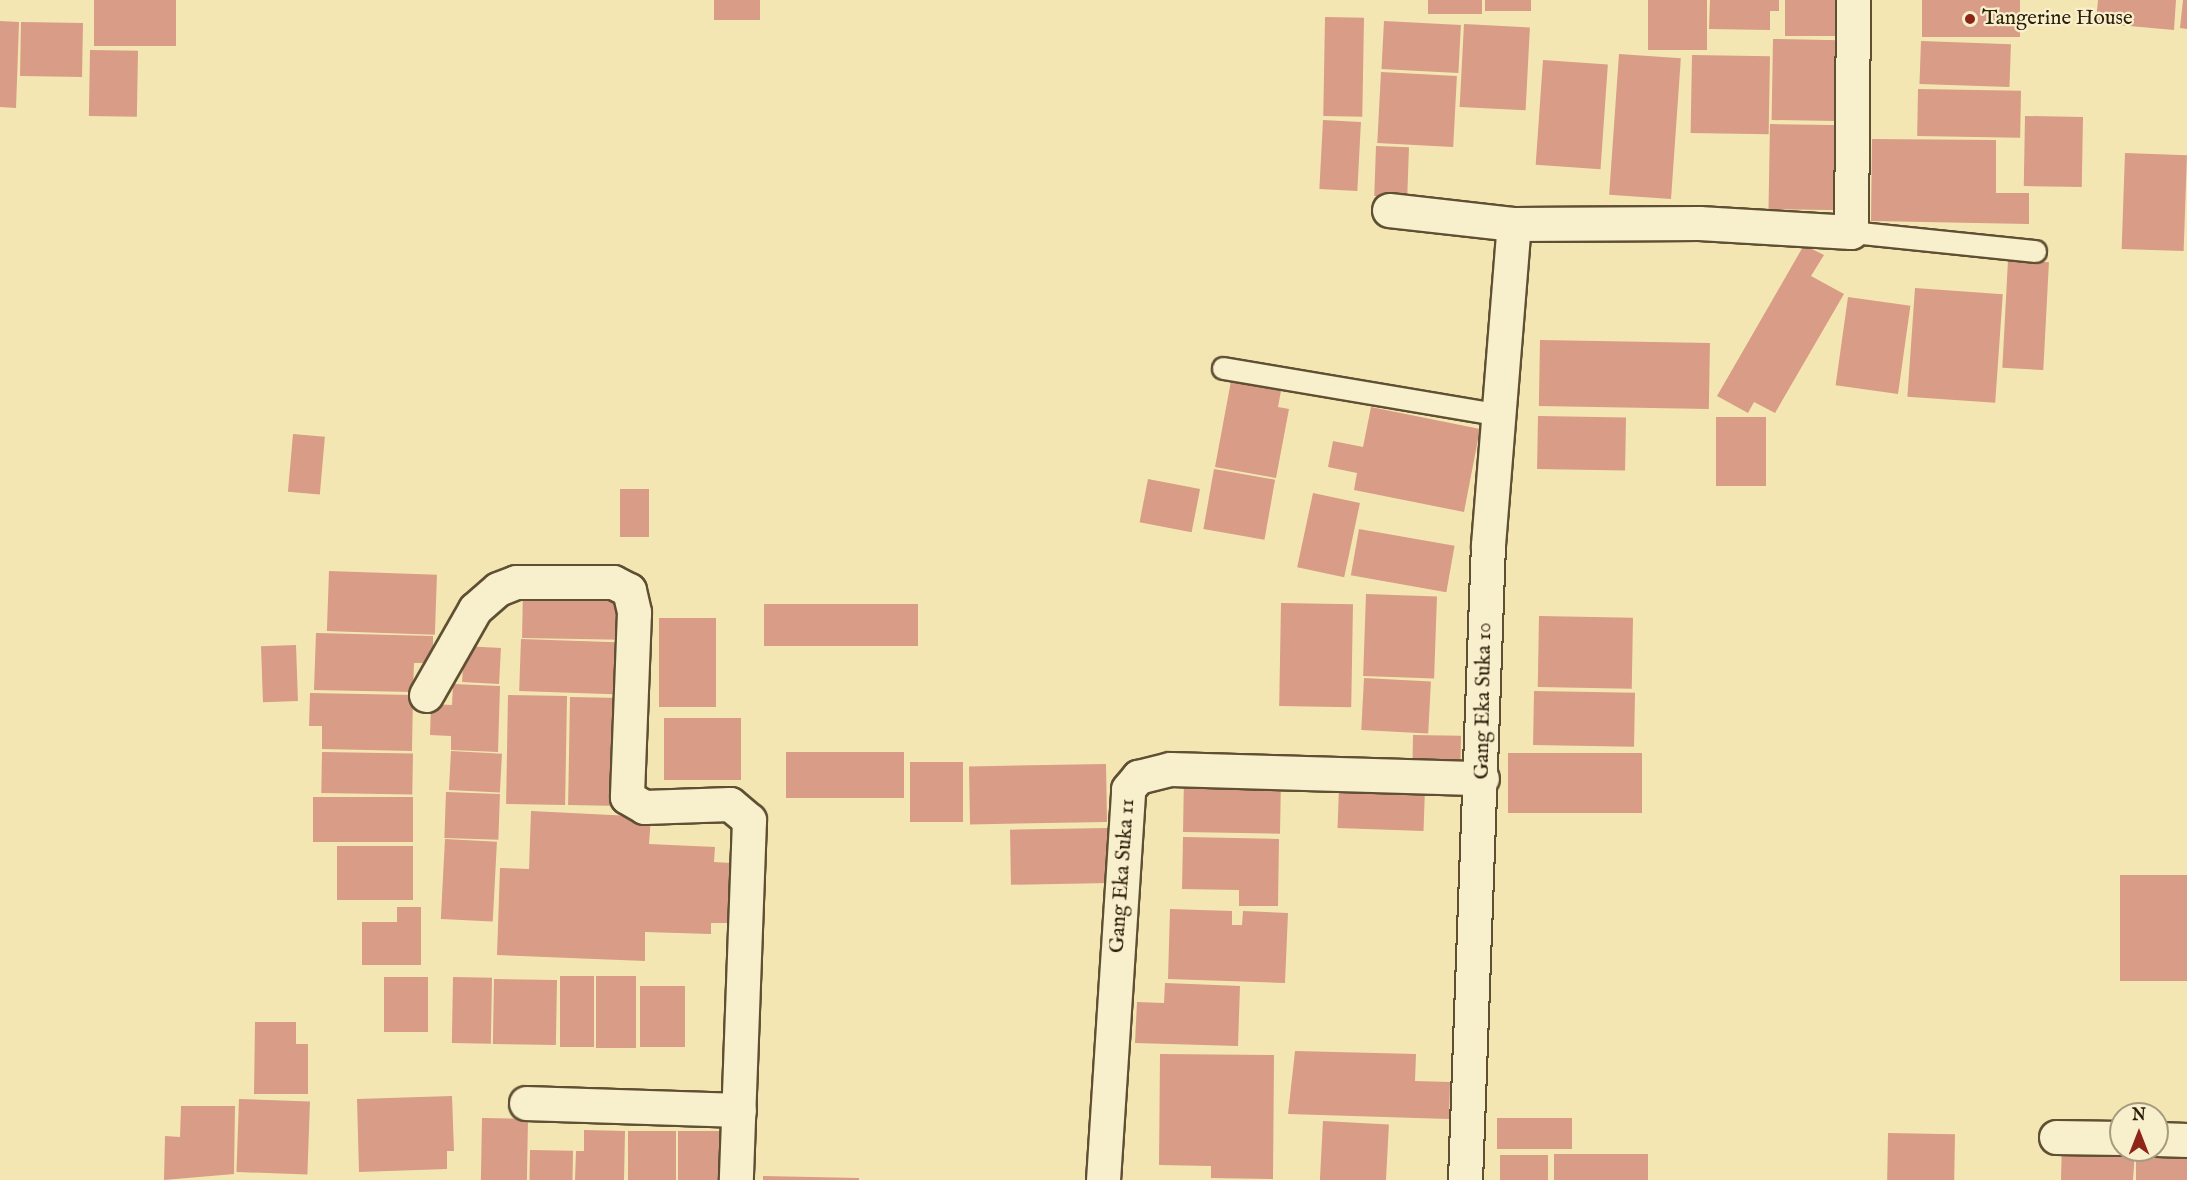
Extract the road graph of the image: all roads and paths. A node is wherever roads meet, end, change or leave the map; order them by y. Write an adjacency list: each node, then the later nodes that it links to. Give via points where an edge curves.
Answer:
1 (1853, 0): 4 (street)
2 (1389, 210): 3 (street)
3 (1514, 224): 4 (street, via 1699,223); 7 (street, Gang Eka Suka 10)
4 (1851, 232): 5 (lane)
5 (2035, 251)
6 (1223, 368): 7 (lane)
7 (1502, 415): 9 (street, Gang Eka Suka 10, via 1488,545)
8 (426, 694): 11 (street, via 475,609 498,589 516,582 613,582 629,590 634,612 627,796 644,807 730,804 749,820)
9 (1482, 778): 17 (street, Gang Eka Suka 11, via 1170,768 1138,777 1128,789); 18 (street, Gang Eka Suka 10)
10 (526, 1103): 11 (street)
11 (739, 1110): 16 (street)
12 (2056, 1137): 13 (street)
13 (2109, 1138)
14 (2169, 1139): 15 (street)
15 (2187, 1140)
16 (736, 1180)
17 (1103, 1180)
18 (1465, 1180)

